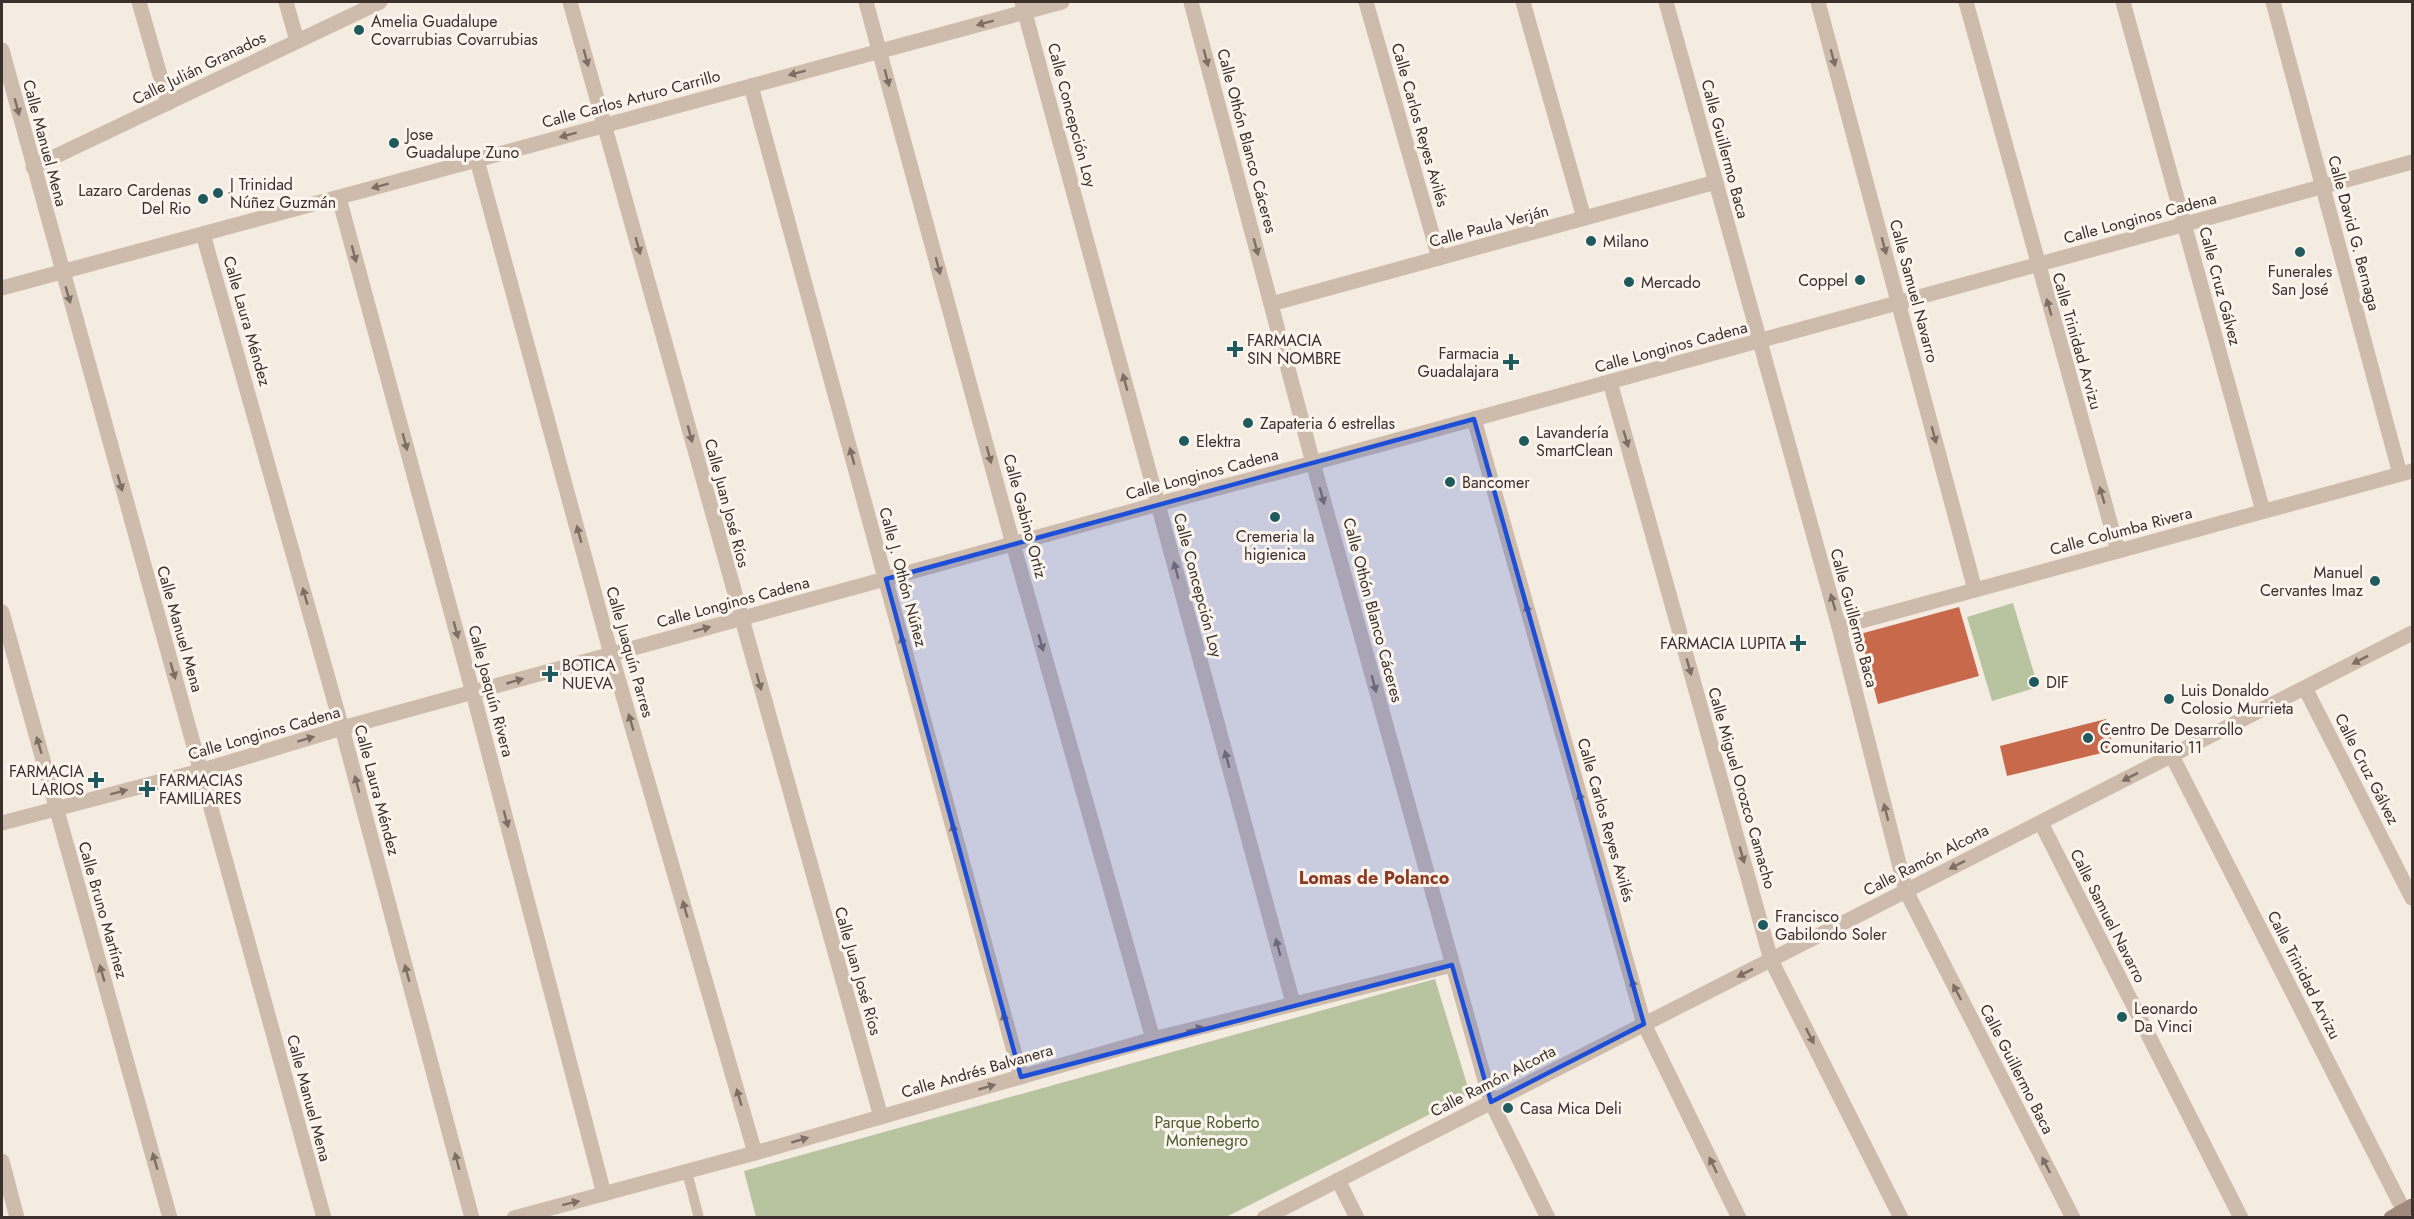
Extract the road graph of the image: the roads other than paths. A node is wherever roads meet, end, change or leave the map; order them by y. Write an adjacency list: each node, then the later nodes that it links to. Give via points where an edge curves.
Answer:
1 (139, 2): 20 (street)
2 (286, 2): 16 (street)
3 (380, 2): 16 (street, Calle Julián Granados)
4 (570, 2): 21 (street, Calle Juan José Ríos, one-way to 21)
5 (866, 2): 18 (street, Calle Gabino Ortiz)
6 (1062, 2): 15 (street, Calle Carlos Arturo Carrillo)
7 (1191, 2): 36 (street, Calle Othón Blanco Cáceres, one-way to 36)
8 (1366, 2): 31 (street, Calle Carlos Reyes Avilés)
9 (1523, 2): 28 (street)
10 (1666, 2): 25 (street, Calle Guillermo Baca)
11 (1818, 2): 35 (street, Calle Samuel Navarro, one-way to 35)
12 (1966, 2): 32 (street, Calle Trinidad Arvizu)
13 (2123, 2): 29 (street, Calle Cruz Gálvez)
14 (2272, 2): 26 (street, Calle David G. Bernaga)
15 (1024, 7): 18 (street, Calle Carlos Arturo Carrillo, one-way to 18); 42 (street, Calle Concepción Loy, one-way to 15)
16 (297, 41): 20 (street, Calle Julián Granados)
17 (2, 50): 24 (street, Calle Manuel Mena, one-way to 24)
18 (880, 51): 19 (street, Calle Carlos Arturo Carrillo, one-way to 19); 44 (street, Calle Gabino Ortiz, one-way to 44)
19 (752, 86): 21 (street, Calle Carlos Arturo Carrillo); 46 (street, Calle J. Othón Núñez, one-way to 19)
20 (168, 103): 24 (street, Calle Julián Granados)
21 (604, 125): 22 (street, Calle Carlos Arturo Carrillo, one-way to 22); 49 (street, Calle Juan José Ríos, one-way to 49)
22 (477, 160): 27 (street, Calle Carlos Arturo Carrillo, one-way to 27); 52 (street, Calle Juaquín Parres, one-way to 22)
23 (2412, 162): 26 (street, Calle Longinos Cadena)
24 (33, 167): 33 (street, Calle Manuel Mena)
25 (1716, 182): 28 (street, Calle Paula Verján); 37 (street, Calle Guillermo Baca)
26 (2323, 187): 29 (street, Calle Longinos Cadena); 41 (street, Calle David G. Bernaga)
27 (339, 198): 30 (street, Calle Carlos Arturo Carrillo); 54 (street, Calle Joaquín Rivera, one-way to 54)
28 (1584, 219): 31 (street, Calle Paula Verján)
29 (2184, 225): 32 (street, Calle Longinos Cadena); 43 (street, Calle Cruz Gálvez)
30 (203, 234): 33 (street, Calle Carlos Arturo Carrillo); 55 (street, Calle Laura Méndez, one-way to 30)
31 (1439, 258): 36 (street, Calle Paula Verján)
32 (2037, 265): 35 (street, Calle Longinos Cadena); 45 (street, Calle Trinidad Arvizu, one-way to 32)
33 (61, 272): 34 (street, Calle Carlos Arturo Carrillo); 57 (street, Calle Manuel Mena, one-way to 57)
34 (2, 288)
35 (1899, 303): 37 (street, Calle Longinos Cadena); 47 (street, Calle Samuel Navarro, one-way to 47)
36 (1271, 304): 40 (street, Calle Othón Blanco Cáceres)
37 (1759, 341): 38 (street, Calle Longinos Cadena); 50 (street, Calle Guillermo Baca, one-way to 37)
38 (1610, 382): 39 (street, Calle Longinos Cadena); 63 (street, Calle Miguel Orozco Camacho, one-way to 63)
39 (1474, 419): 40 (street, Calle Longinos Cadena); 66 (street, Calle Carlos Reyes Avilés, one-way to 39)
40 (1313, 463): 42 (street, Calle Longinos Cadena); 64 (street, Calle Othón Blanco Cáceres, one-way to 64)
41 (2406, 472): 43 (street, Calle Columba Rivera)
42 (1158, 504): 44 (street, Calle Longinos Cadena); 65 (street, Calle Concepción Loy, one-way to 42)
43 (2263, 512): 45 (street, Calle Columba Rivera)
44 (1013, 544): 46 (street, Calle Longinos Cadena); 67 (street, Calle Gabino Ortiz, one-way to 67)
45 (2118, 551): 47 (street, Calle Columba Rivera)
46 (886, 579): 49 (street, Calle Longinos Cadena); 68 (street, Calle J. Othón Núñez, one-way to 46)
47 (1976, 590): 50 (street, Calle Columba Rivera)
48 (2, 612): 58 (street, Calle Bruno Martínez, one-way to 48)
49 (741, 618): 52 (street, Calle Longinos Cadena, one-way to 49); 70 (street, Calle Juan José Ríos, one-way to 70)
50 (1839, 627): 61 (street, Calle Guillermo Baca, one-way to 50)
51 (2412, 633): 53 (street, Calle Ramón Alcorta, one-way to 53)
52 (612, 654): 54 (street, Calle Longinos Cadena, one-way to 52); 71 (street, Calle Juaquín Parres, one-way to 52)
53 (2305, 688): 56 (street, Calle Ramón Alcorta); 62 (street, Calle Cruz Gálvez)
54 (473, 693): 55 (street, Calle Longinos Cadena); 75 (street, Calle Joaquín Rivera, one-way to 75)
55 (342, 728): 57 (street, Calle Longinos Cadena, one-way to 55); 80 (street, Calle Laura Méndez, one-way to 55)
56 (2172, 756): 60 (street, Calle Ramón Alcorta, one-way to 60); 76 (street, Calle Trinidad Arvizu)
57 (201, 771): 58 (street, Calle Longinos Cadena, one-way to 57); 79 (street, Calle Manuel Mena)
58 (56, 809): 59 (street, Calle Longinos Cadena); 78 (street, Calle Bruno Martínez, one-way to 58)
59 (2, 823)
60 (2041, 823): 61 (street, Calle Ramón Alcorta, one-way to 61); 89 (street, Calle Samuel Navarro)
61 (1906, 891): 63 (street, Calle Ramón Alcorta); 88 (street, Calle Guillermo Baca, one-way to 61)
62 (2412, 898)
63 (1771, 960): 66 (street, Calle Ramón Alcorta, one-way to 66); 87 (street, Calle Miguel Orozco Camacho, one-way to 87)
64 (1452, 965): 65 (street, Calle Andrés Balvanera); 69 (street, Calle Othón Blanco Cáceres)
65 (1293, 1003): 67 (street, Calle Andrés Balvanera, one-way to 65)
66 (1644, 1024): 69 (street, Calle Ramón Alcorta); 86 (street, Calle Carlos Reyes Avilés, one-way to 66)
67 (1153, 1040): 68 (street, Calle Andrés Balvanera)
68 (1021, 1077): 70 (street, Calle Andrés Balvanera, one-way to 68)
69 (1491, 1102): 74 (street, Calle Ramón Alcorta); 85 (street, Calle Othón Blanco Cáceres)
70 (881, 1117): 71 (street, Calle Andrés Balvanera, one-way to 70)
71 (755, 1153): 73 (street, Calle Andrés Balvanera)
72 (2, 1161): 77 (street)
73 (687, 1172): 75 (street, Calle Andrés Balvanera); 82 (lane)
74 (1338, 1180): 83 (street, Calle Ramón Alcorta); 84 (street)
75 (604, 1194): 81 (street, Calle Andrés Balvanera, one-way to 75)
76 (2402, 1212)
77 (17, 1218)
78 (171, 1218)
79 (324, 1218)
80 (472, 1218)
81 (514, 1218)
82 (699, 1218)
83 (1264, 1218)
84 (1357, 1218)
85 (1548, 1218)
86 (1739, 1218)
87 (1901, 1218)
88 (2073, 1218)
89 (2241, 1218)

